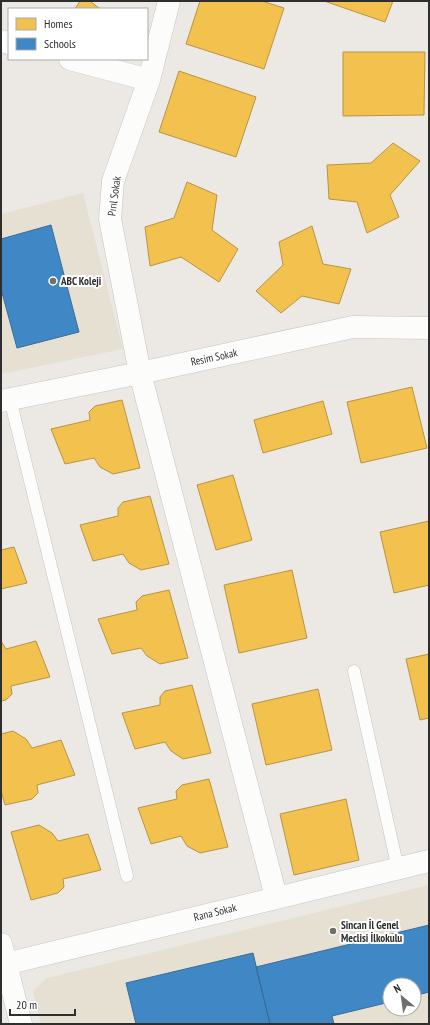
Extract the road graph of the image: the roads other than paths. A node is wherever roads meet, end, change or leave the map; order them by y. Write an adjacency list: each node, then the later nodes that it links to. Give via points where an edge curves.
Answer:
1 (169, 1): 3 (street, Pırıl Sokak)
2 (74, 60): 3 (street)
3 (149, 80): 5 (street, Pırıl Sokak, via 113,182 110,219)
4 (429, 328): 5 (street, Resim Sokak, via 353,327)
5 (140, 373): 6 (street, Resim Sokak); 11 (street, Pırıl Sokak)
6 (5, 400): 10 (lane)
7 (354, 671): 9 (lane)
8 (429, 861): 9 (street, Rana Sokak)
9 (398, 869): 11 (street, Rana Sokak)
10 (127, 876)
11 (276, 897): 12 (street, Rana Sokak)
12 (3, 957): 13 (street)
13 (21, 1024)

